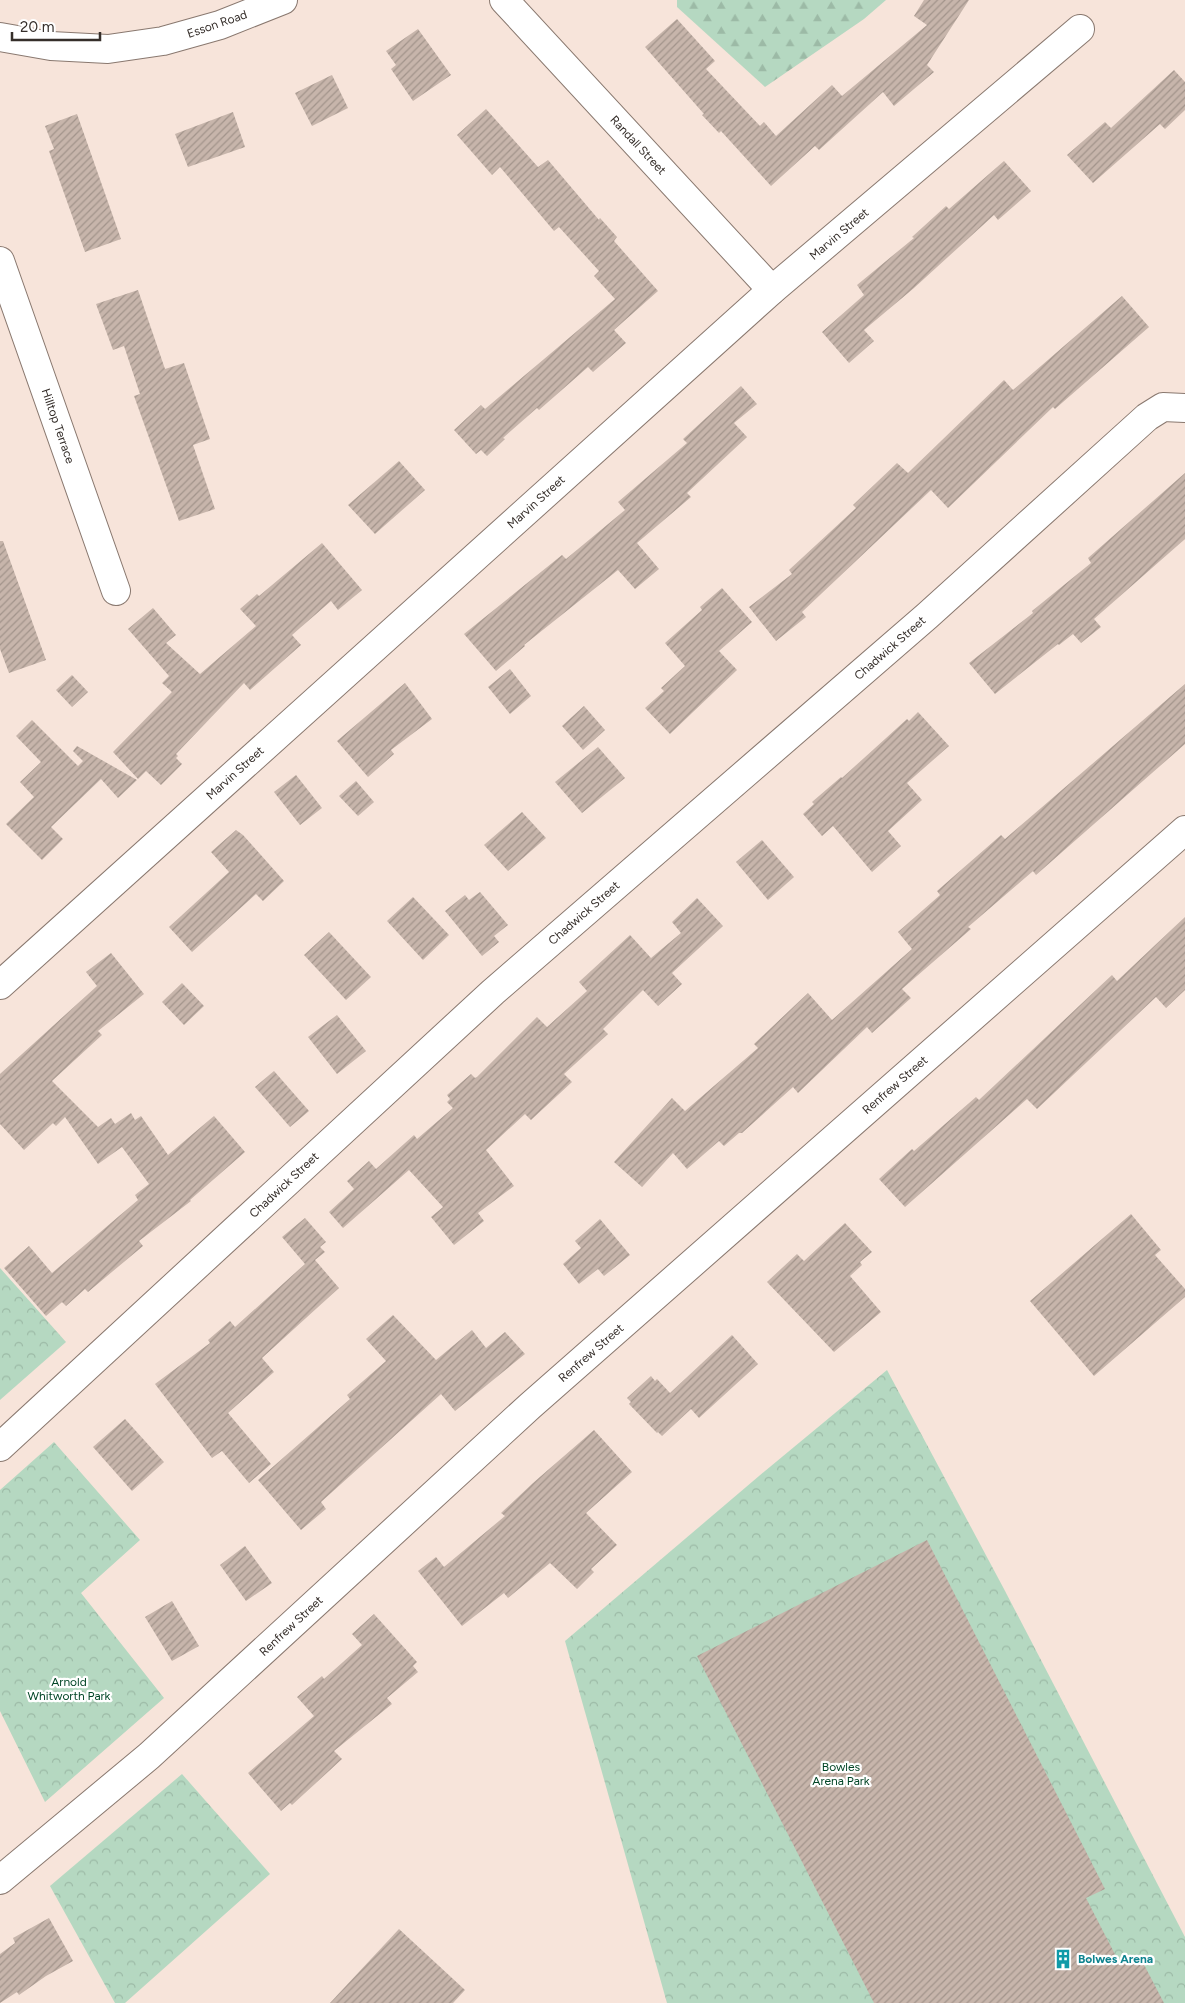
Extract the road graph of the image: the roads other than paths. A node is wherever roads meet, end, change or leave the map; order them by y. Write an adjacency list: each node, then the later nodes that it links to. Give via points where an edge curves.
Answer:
1 (283, 0): 4 (street, Esson Road, via 220,25 163,41 108,49 51,46)
2 (504, 0): 6 (street, Randall Street)
3 (1080, 29): 6 (street, Marvin Street)
4 (0, 37)
5 (0, 261): 8 (street, Hilltop Terrace)
6 (772, 290): 10 (street, Marvin Street)
7 (1185, 408): 11 (street, Chadwick Street, via 1163,407 1147,417 927,616 493,992)
8 (116, 590)
9 (1185, 830): 12 (street, Renfrew Street, via 538,1400 149,1756)
10 (0, 985)
11 (0, 1447)
12 (0, 1880)

